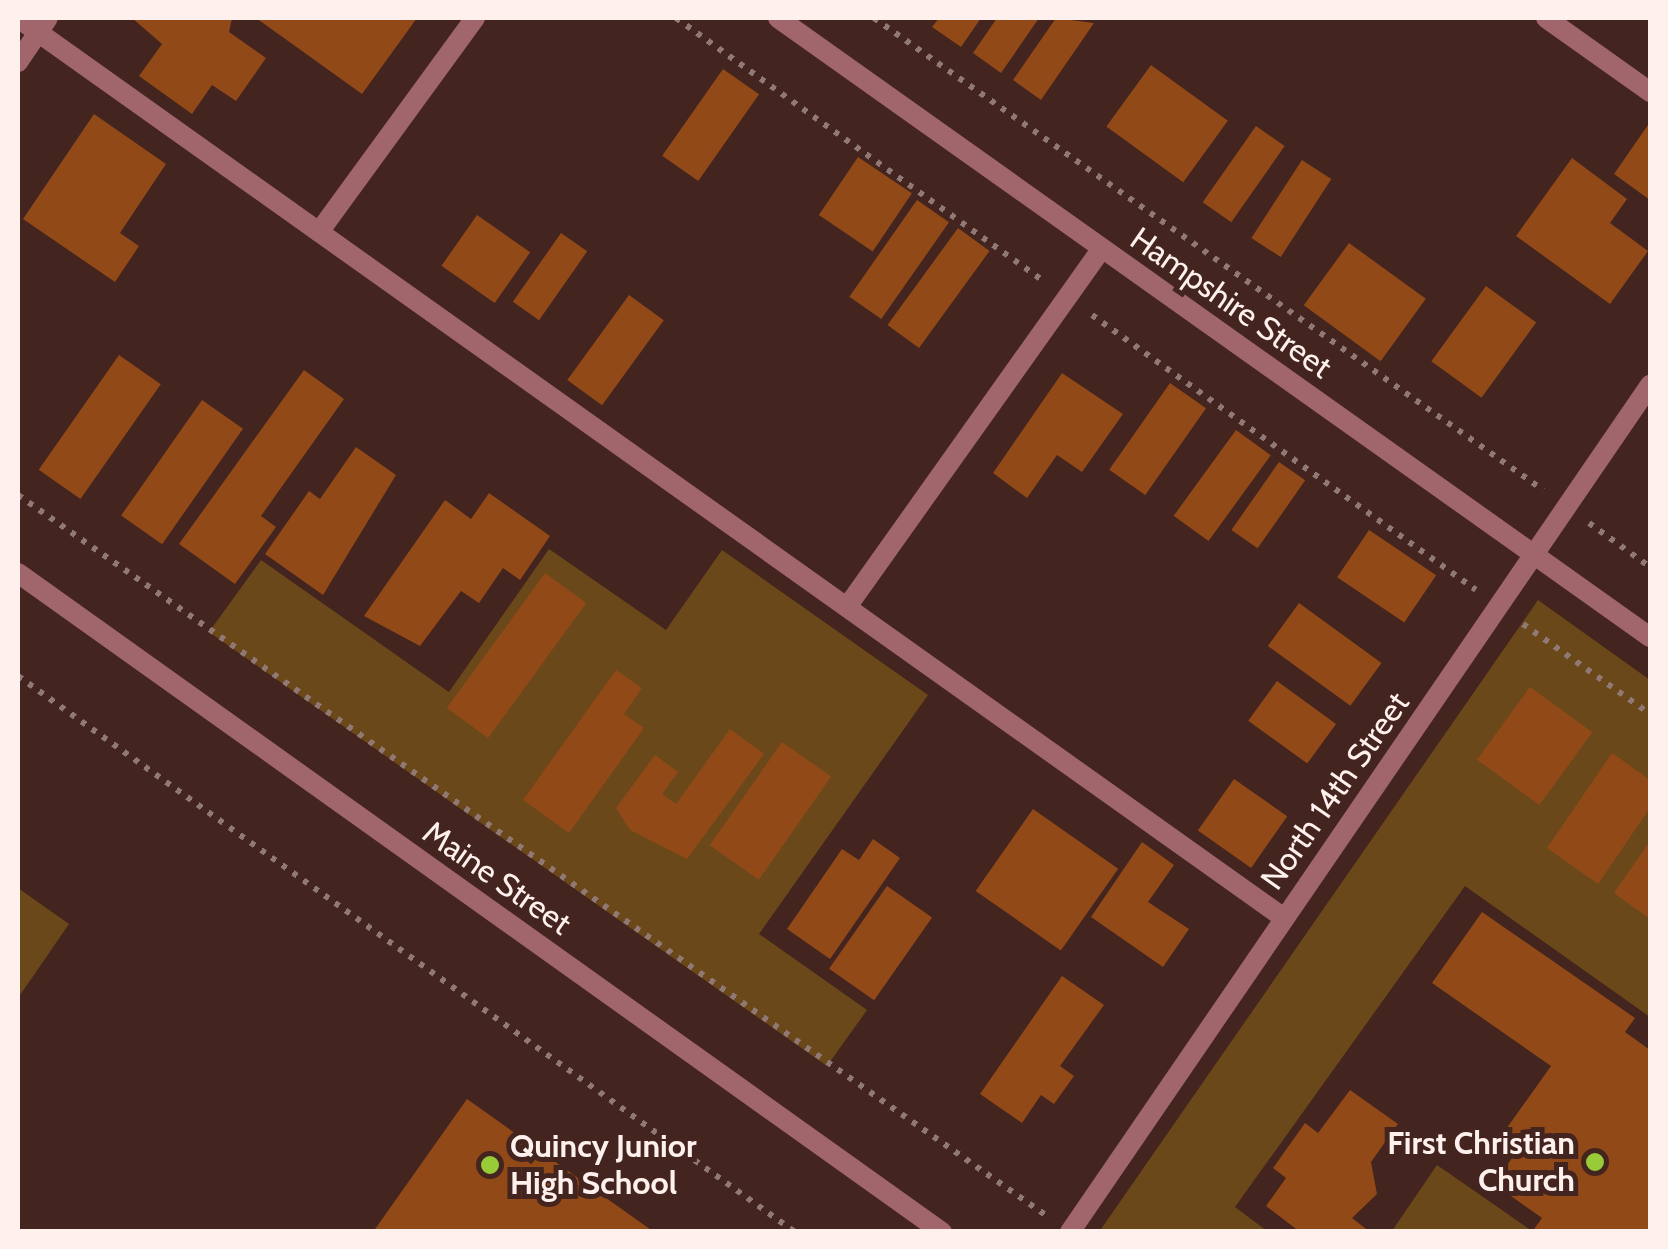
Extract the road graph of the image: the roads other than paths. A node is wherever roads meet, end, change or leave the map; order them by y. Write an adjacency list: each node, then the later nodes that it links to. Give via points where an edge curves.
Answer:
1 (18, 18): 5 (street)
2 (474, 18): 8 (street)
3 (778, 18): 9 (street, Hampshire Street)
4 (1546, 18): 7 (street)
5 (43, 24): 6 (street); 8 (street)
6 (18, 62)
7 (1650, 92)
8 (319, 232): 13 (street)
9 (1102, 248): 11 (street, Hampshire Street); 13 (street)
10 (1650, 385): 11 (street, North 14th Street)
11 (1532, 554): 14 (street, Hampshire Street); 15 (street, North 14th Street)
12 (18, 574): 17 (street, Maine Street)
13 (847, 607): 15 (street)
14 (1650, 637)
15 (1284, 918): 16 (street, North 14th Street)
16 (1061, 1226)
17 (942, 1232)

